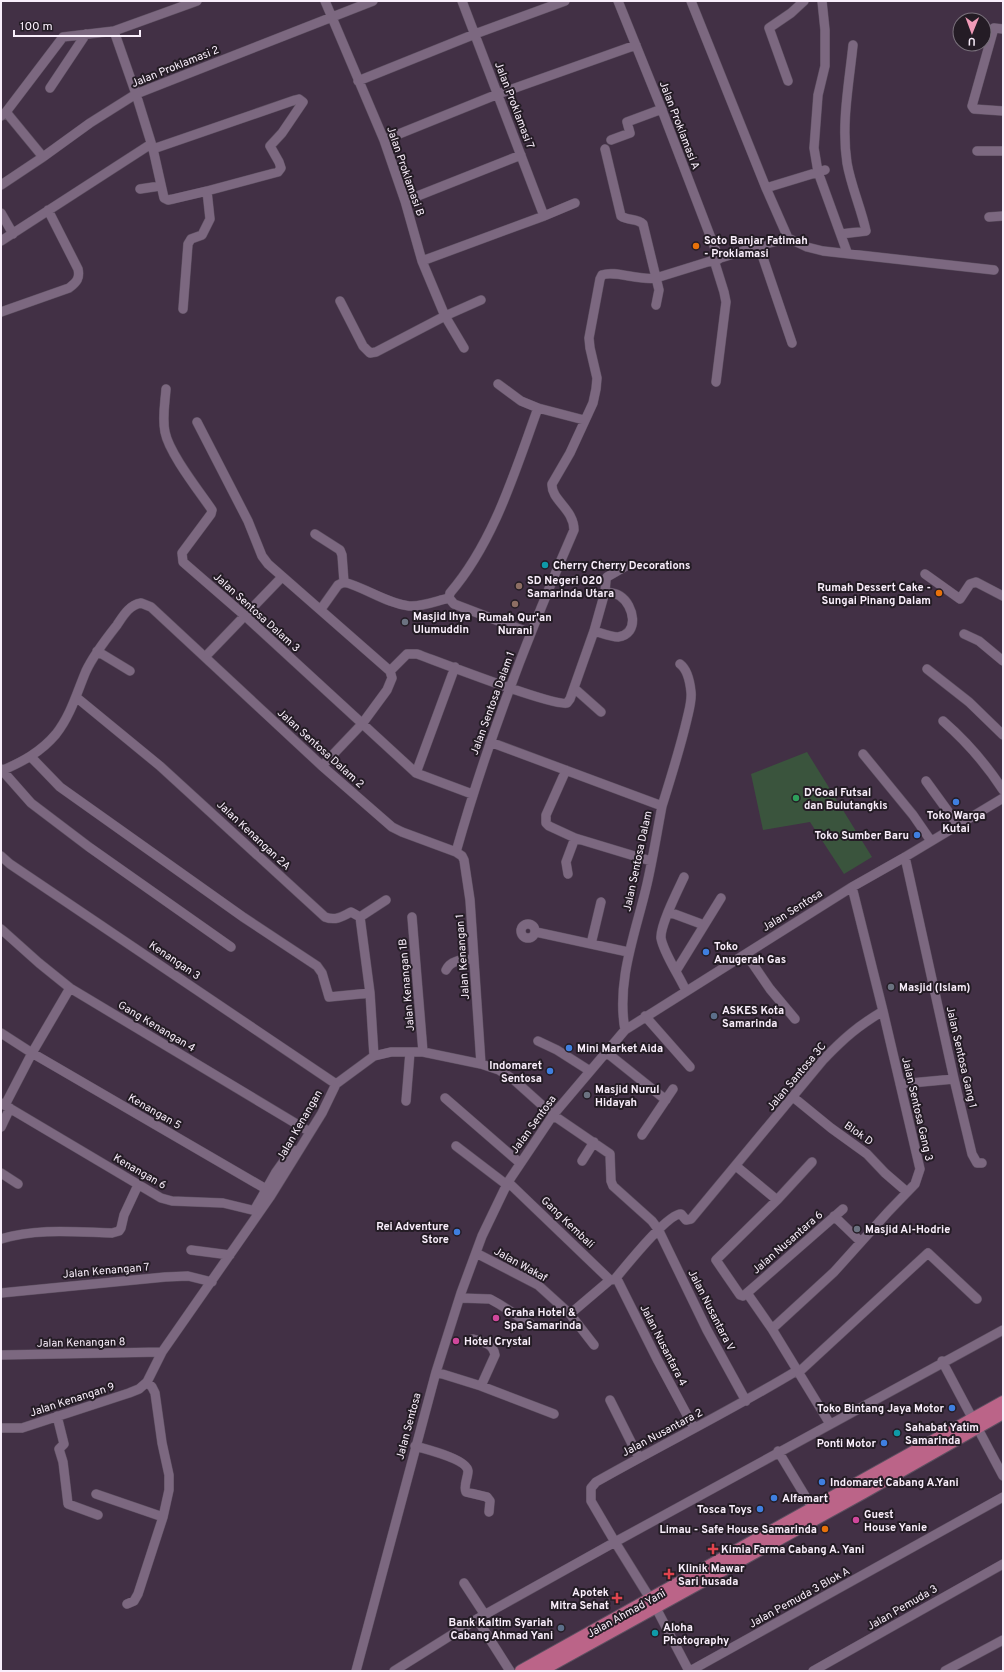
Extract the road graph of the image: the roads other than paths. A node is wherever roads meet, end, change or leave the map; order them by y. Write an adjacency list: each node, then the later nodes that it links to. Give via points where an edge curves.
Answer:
1 (197, 1): 12 (street)
2 (325, 1): 10 (street, Jalan Proklamasi B)
3 (374, 1): 10 (street, Jalan Proklamasi 2)
4 (462, 1): 14 (street, Jalan Proklamasi 7)
5 (565, 1): 14 (street)
6 (618, 1): 15 (street, Jalan Proklamasi A)
7 (691, 1): 36 (street)
8 (804, 1): 18 (street, via 769,28)
9 (822, 1): 33 (street, via 825,61 818,95 814,148)
10 (331, 17): 17 (street, Jalan Proklamasi B); 20 (street, Jalan Proklamasi 2)
11 (1003, 29): 23 (street, via 994,28 972,106 974,109)
12 (114, 31): 13 (street); 20 (street)
13 (86, 34): 19 (street); 24 (street, via 60,39)
14 (475, 34): 17 (street); 21 (street, Jalan Proklamasi 7)
15 (636, 45): 21 (street); 22 (street, Jalan Proklamasi A)
16 (853, 45): 47 (street, via 845,111 847,163 866,231)
17 (358, 81): 25 (street, Jalan Proklamasi B)
18 (788, 81)
19 (50, 88)
20 (136, 94): 27 (street); 32 (street, Jalan Proklamasi 2)
21 (498, 94): 25 (street); 31 (street, Jalan Proklamasi 7)
22 (662, 109): 26 (street, via 627,122 630,133); 52 (street, Jalan Proklamasi A)
23 (1003, 111)
24 (4, 114): 32 (street)
25 (384, 140): 39 (street, Jalan Proklamasi B)
26 (611, 140)
27 (152, 147): 35 (street); 38 (street, via 301,100 302,105 298,111 270,146 281,168 278,172); 41 (street)
28 (605, 149): 55 (street, via 621,216 642,223)
29 (977, 151): 30 (street)
30 (1003, 151)
31 (521, 155): 39 (street); 43 (street, Jalan Proklamasi 7)
32 (43, 157): 34 (street, Jalan Proklamasi 2)
33 (821, 171): 36 (street); 47 (street)
34 (1, 185)
35 (160, 186): 37 (street); 38 (street, via 164,198 168,200)
36 (766, 188): 48 (street)
37 (140, 189)
38 (207, 191): 59 (street, via 210,220 202,236 192,239 188,244)
39 (405, 202): 53 (street, Jalan Proklamasi B)
40 (575, 203): 43 (street)
41 (48, 210): 46 (street); 60 (street, via 78,269 76,283 69,288)
42 (1, 213): 46 (street)
43 (545, 215): 53 (street)
44 (1003, 216): 45 (street)
45 (989, 217)
46 (13, 234): 49 (street)
47 (841, 234): 51 (street)
48 (788, 238): 50 (street); 51 (street, via 823,251)
49 (1, 241)
50 (759, 246): 52 (street); 62 (street)
51 (847, 252): 54 (street)
52 (716, 259): 55 (street); 64 (street, Jalan Proklamasi A, via 726,302)
53 (422, 261): 61 (street, Jalan Proklamasi B)
54 (994, 270)
55 (656, 278): 58 (street, via 659,290); 68 (street, via 644,280 606,274 600,279 589,338 597,384 593,403)
56 (481, 300): 61 (street)
57 (340, 301): 61 (street, via 363,346 370,352 376,352)
58 (656, 304)
59 (183, 309)
60 (1, 312)
61 (445, 316): 63 (street, Jalan Proklamasi B)
62 (792, 343)
63 (464, 348)
64 (716, 382)
65 (498, 384): 67 (street, via 521,401)
66 (166, 389): 79 (street, Jalan Sentosa Dalam 3, via 163,417 169,444 212,510 182,553 183,562)
67 (538, 408): 68 (street); 77 (street, via 495,519 476,558)
68 (584, 420): 81 (street, Jalan Sentosa Dalam 1, via 562,469 552,484 553,490 574,522 574,530)
69 (197, 422): 73 (street, via 248,521 262,556)
70 (315, 534): 74 (street, via 340,550)
71 (626, 566): 75 (street, via 607,577)
72 (926, 574): 76 (street, via 960,599 970,584 976,582)
73 (282, 578): 78 (street); 79 (street)
74 (344, 582): 77 (street, via 408,606); 78 (street, via 338,585)
75 (605, 592): 80 (street); 80 (street, via 621,597 633,614 633,623 629,632 617,637)
76 (1003, 596)
77 (448, 598): 81 (street, via 454,604)
78 (320, 609): 90 (street)
79 (244, 615): 84 (street); 96 (street, Jalan Sentosa Dalam 3)
80 (594, 631): 92 (street)
81 (530, 633): 91 (street, Jalan Sentosa Dalam 1)
82 (964, 634): 85 (street, via 979,641)
83 (97, 651): 84 (street, Jalan Sentosa Dalam 2, via 131,607 141,603 151,607); 89 (street); 93 (street, via 86,670)
84 (205, 657): 101 (street, Jalan Sentosa Dalam 2)
85 (1003, 660)
86 (680, 664): 109 (street, via 688,674 690,705)
87 (455, 667): 90 (street, via 412,653 407,654); 91 (street); 104 (street)
88 (928, 669): 97 (street, via 969,702)
89 (130, 671)
90 (390, 671): 96 (street, via 391,684)
91 (510, 687): 92 (street, via 562,704 567,703); 98 (street, Jalan Sentosa Dalam 1)
92 (574, 688): 94 (street)
93 (76, 697): 100 (street, via 55,734 45,747); 124 (street, Jalan Kenangan 2A, via 160,766 325,917 331,920 338,919 351,912)
94 (602, 712)
95 (943, 721): 106 (street, via 987,766)
96 (362, 724): 101 (street); 104 (street, Jalan Sentosa Dalam 3)
97 (1003, 735)
98 (490, 742): 103 (street, Jalan Sentosa Dalam); 107 (street, Jalan Sentosa Dalam 1)
99 (863, 754): 112 (street)
100 (31, 757): 102 (street); 138 (street, via 60,787 243,917 317,966 329,998)
101 (322, 766): 113 (street, Jalan Sentosa Dalam 2, via 392,827)
102 (1, 770): 130 (street, via 31,803)
103 (566, 770): 109 (street, Jalan Sentosa Dalam); 111 (street, via 546,815 546,823)
104 (416, 772): 107 (street, Jalan Sentosa Dalam 3)
105 (926, 781): 110 (street)
106 (1003, 790)
107 (472, 794): 113 (street, Jalan Sentosa Dalam 1)
108 (1003, 798): 110 (street, Jalan Sentosa)
109 (662, 806): 116 (street, Jalan Sentosa Dalam)
110 (958, 824): 112 (street, Jalan Sentosa)
111 (575, 838): 116 (street); 117 (street, via 566,862)
112 (931, 841): 115 (street, Jalan Sentosa)
113 (456, 852): 133 (street, Jalan Kenangan 1, via 464,860)
114 (1, 856): 154 (street, Kenangan 3)
115 (905, 857): 119 (street, Jalan Sentosa); 153 (street, Jalan Sentosa Gang 1)
116 (651, 861): 131 (street, Jalan Sentosa Dalam)
117 (568, 874)
118 (684, 877): 123 (street)
119 (852, 887): 132 (street, Jalan Sentosa); 139 (street, Jalan Sentosa Gang 3)
120 (720, 898): 126 (street)
121 (386, 900): 124 (street)
122 (602, 902): 129 (street)
123 (669, 912): 126 (street); 135 (street, via 661,937 663,947)
124 (360, 917): 138 (street)
125 (412, 917): 147 (street, Jalan Kenangan 1B)
126 (704, 925): 135 (street)
127 (1, 929): 136 (street, Gang Kenangan 4)
128 (536, 932): 129 (street)
129 (591, 944): 131 (street)
130 (231, 947)
131 (628, 952): 142 (street, Jalan Sentosa Dalam, via 622,1014)
132 (746, 954): 137 (street, Jalan Sentosa); 141 (street)
133 (474, 959): 134 (street, via 450,964); 150 (street, Jalan Kenangan 1)
134 (446, 970)
135 (676, 971): 137 (street)
136 (70, 988): 145 (street); 164 (street, Gang Kenangan 4)
137 (686, 991): 140 (street, Jalan Sentosa)
138 (370, 994): 149 (street)
139 (883, 1011): 155 (street, Jalan Sentosa Gang 3); 158 (street, Jalan Santosa 3C, via 860,1024 843,1039)
140 (645, 1016): 142 (street, Jalan Sentosa); 151 (street)
141 (795, 1019)
142 (625, 1030): 148 (street, Jalan Sentosa)
143 (1, 1033): 145 (street, Kenangan 5)
144 (538, 1042): 152 (street, via 557,1050)
145 (32, 1052): 161 (street); 178 (street, Kenangan 5)
146 (410, 1052): 147 (street, Jalan Kenangan); 149 (street, Jalan Kenangan, via 391,1052); 160 (street)
147 (424, 1052): 150 (street, Jalan Kenangan)
148 (606, 1052): 152 (street, Jalan Sentosa); 159 (street)
149 (374, 1056): 154 (street, Jalan Kenangan)
150 (481, 1064): 162 (street, Jalan Kenangan, via 500,1070)
151 (690, 1067)
152 (590, 1071): 162 (street, Jalan Sentosa)
153 (954, 1079): 155 (street); 172 (street, Jalan Sentosa Gang 1, via 972,1154 976,1163)
154 (336, 1084): 164 (street, Jalan Kenangan)
155 (900, 1084): 179 (street, Jalan Sentosa Gang 3, via 920,1169 915,1184)
156 (673, 1089): 159 (street)
157 (445, 1098): 171 (street)
158 (793, 1098): 173 (street, Jalan Santosa 3C); 179 (street, Blok D, via 867,1154)
159 (666, 1100): 165 (street)
160 (406, 1101)
161 (5, 1105): 163 (street); 177 (street, Kenangan 6)
162 (553, 1115): 166 (street, Jalan Kenangan); 171 (street, Jalan Sentosa)
163 (1, 1127)
164 (310, 1132): 168 (street, Jalan Kenangan)
165 (642, 1135)
166 (594, 1142): 169 (street); 183 (street, Jalan Nusantara V, via 610,1154 613,1186)
167 (456, 1146): 175 (street, Gang Kembali)
168 (299, 1150): 178 (street, Kenangan 6, via 291,1151); 188 (street, Jalan Kenangan, via 263,1210)
169 (582, 1161)
170 (812, 1162): 180 (street)
171 (520, 1163): 175 (street, Jalan Sentosa)
172 (982, 1163)
173 (736, 1166): 180 (street); 183 (street, Jalan Santosa 3C, via 691,1220 686,1220 678,1213)
174 (1, 1173): 176 (street)
175 (507, 1183): 187 (street, Jalan Sentosa); 189 (street, Gang Kembali)
176 (18, 1184)
177 (138, 1185): 178 (street, Kenangan 6, via 166,1200 223,1204 249,1210 255,1209); 184 (street, via 119,1231 58,1231)
178 (266, 1189)
179 (907, 1192): 185 (street, Jalan Sentosa Gang 3)
180 (777, 1200): 192 (street, via 716,1260 740,1295)
181 (843, 1209): 182 (street, Jalan Nusantara 6)
182 (834, 1216): 185 (street); 192 (street, Jalan Nusantara 6)
183 (658, 1229): 189 (street); 209 (street, Jalan Nusantara V, via 707,1330)
184 (1, 1239)
185 (861, 1242): 197 (street, Jalan Sentosa Gang 3, via 834,1272)
186 (191, 1250): 188 (street)
187 (476, 1253): 193 (street, Jalan Sentosa); 195 (street, Jalan Wakaf, via 538,1285)
188 (230, 1255): 190 (street, Jalan Kenangan)
189 (613, 1280): 195 (street); 217 (street, Jalan Nusantara 4, via 619,1281)
190 (212, 1282): 191 (street, Jalan Kenangan 7, via 188,1276 165,1277); 201 (street, Jalan Kenangan)
191 (1, 1293)
192 (747, 1293): 197 (street)
193 (460, 1298): 196 (street, via 490,1299); 205 (street, Jalan Sentosa)
194 (977, 1299): 204 (street, Jalan Nusantara 2, via 928,1253)
195 (570, 1314): 200 (street, Jalan Wakaf)
196 (532, 1325)
197 (772, 1329): 204 (street)
198 (1003, 1330): 203 (street)
199 (474, 1339): 207 (street, via 488,1344 495,1351)
200 (594, 1345)
201 (162, 1352): 202 (street, Jalan Kenangan 8); 206 (street, Jalan Kenangan)
202 (1, 1355)
203 (942, 1362): 214 (street); 215 (street)
204 (799, 1371): 209 (street, Jalan Nusantara 2); 215 (street)
205 (436, 1372): 207 (street); 218 (street, Jalan Sentosa)
206 (147, 1382): 213 (street, Jalan Kenangan 9, via 134,1391); 227 (street, via 154,1393 169,1475 169,1490)
207 (481, 1386): 212 (street)
208 (610, 1400): 220 (street)
209 (746, 1401): 217 (street, Jalan Nusantara 2)
210 (1003, 1402): 214 (main road, Jalan Ahmad Yani)
211 (1003, 1413): 214 (main road, Jalan Ahmad Yani)
212 (554, 1414)
213 (57, 1416): 216 (street, Jalan Kenangan 9, via 22,1428); 226 (street, via 64,1444 59,1449 68,1504)
214 (975, 1423): 221 (street); 224 (main road, Jalan Ahmad Yani); 232 (main road, Jalan Ahmad Yani, via 858,1496)
215 (830, 1424): 219 (street)
216 (1, 1428)
217 (694, 1428): 220 (street, Jalan Nusantara 2)
218 (415, 1446): 225 (street, via 464,1464 468,1471 464,1489 469,1494 487,1497 490,1501); 235 (street, Jalan Sentosa)
219 (778, 1452): 224 (street); 228 (street)
220 (639, 1458): 228 (street, Jalan Nusantara 2, via 596,1482 591,1488 591,1502)
221 (1003, 1476)
222 (96, 1494): 227 (street)
223 (1003, 1497): 240 (street, Jalan Pemuda 3 Blok A)
224 (813, 1509): 232 (main road, Jalan Ahmad Yani)
225 (489, 1512)
226 (98, 1515)
227 (163, 1517): 231 (street, via 138,1594 134,1601)
228 (615, 1542): 232 (street); 233 (street)
229 (1003, 1564): 241 (street, Jalan Pemuda 3)
230 (464, 1583): 233 (street)
231 (127, 1604)
232 (653, 1604): 238 (main road, Jalan Ahmad Yani); 239 (main road, Jalan Ahmad Yani); 240 (street)
233 (481, 1617): 236 (street); 237 (street)
234 (1003, 1640): 242 (street)
235 (356, 1671)
236 (394, 1671)
237 (510, 1671)
238 (521, 1671)
239 (540, 1671)
240 (689, 1671)
241 (813, 1671)
242 (945, 1671)

